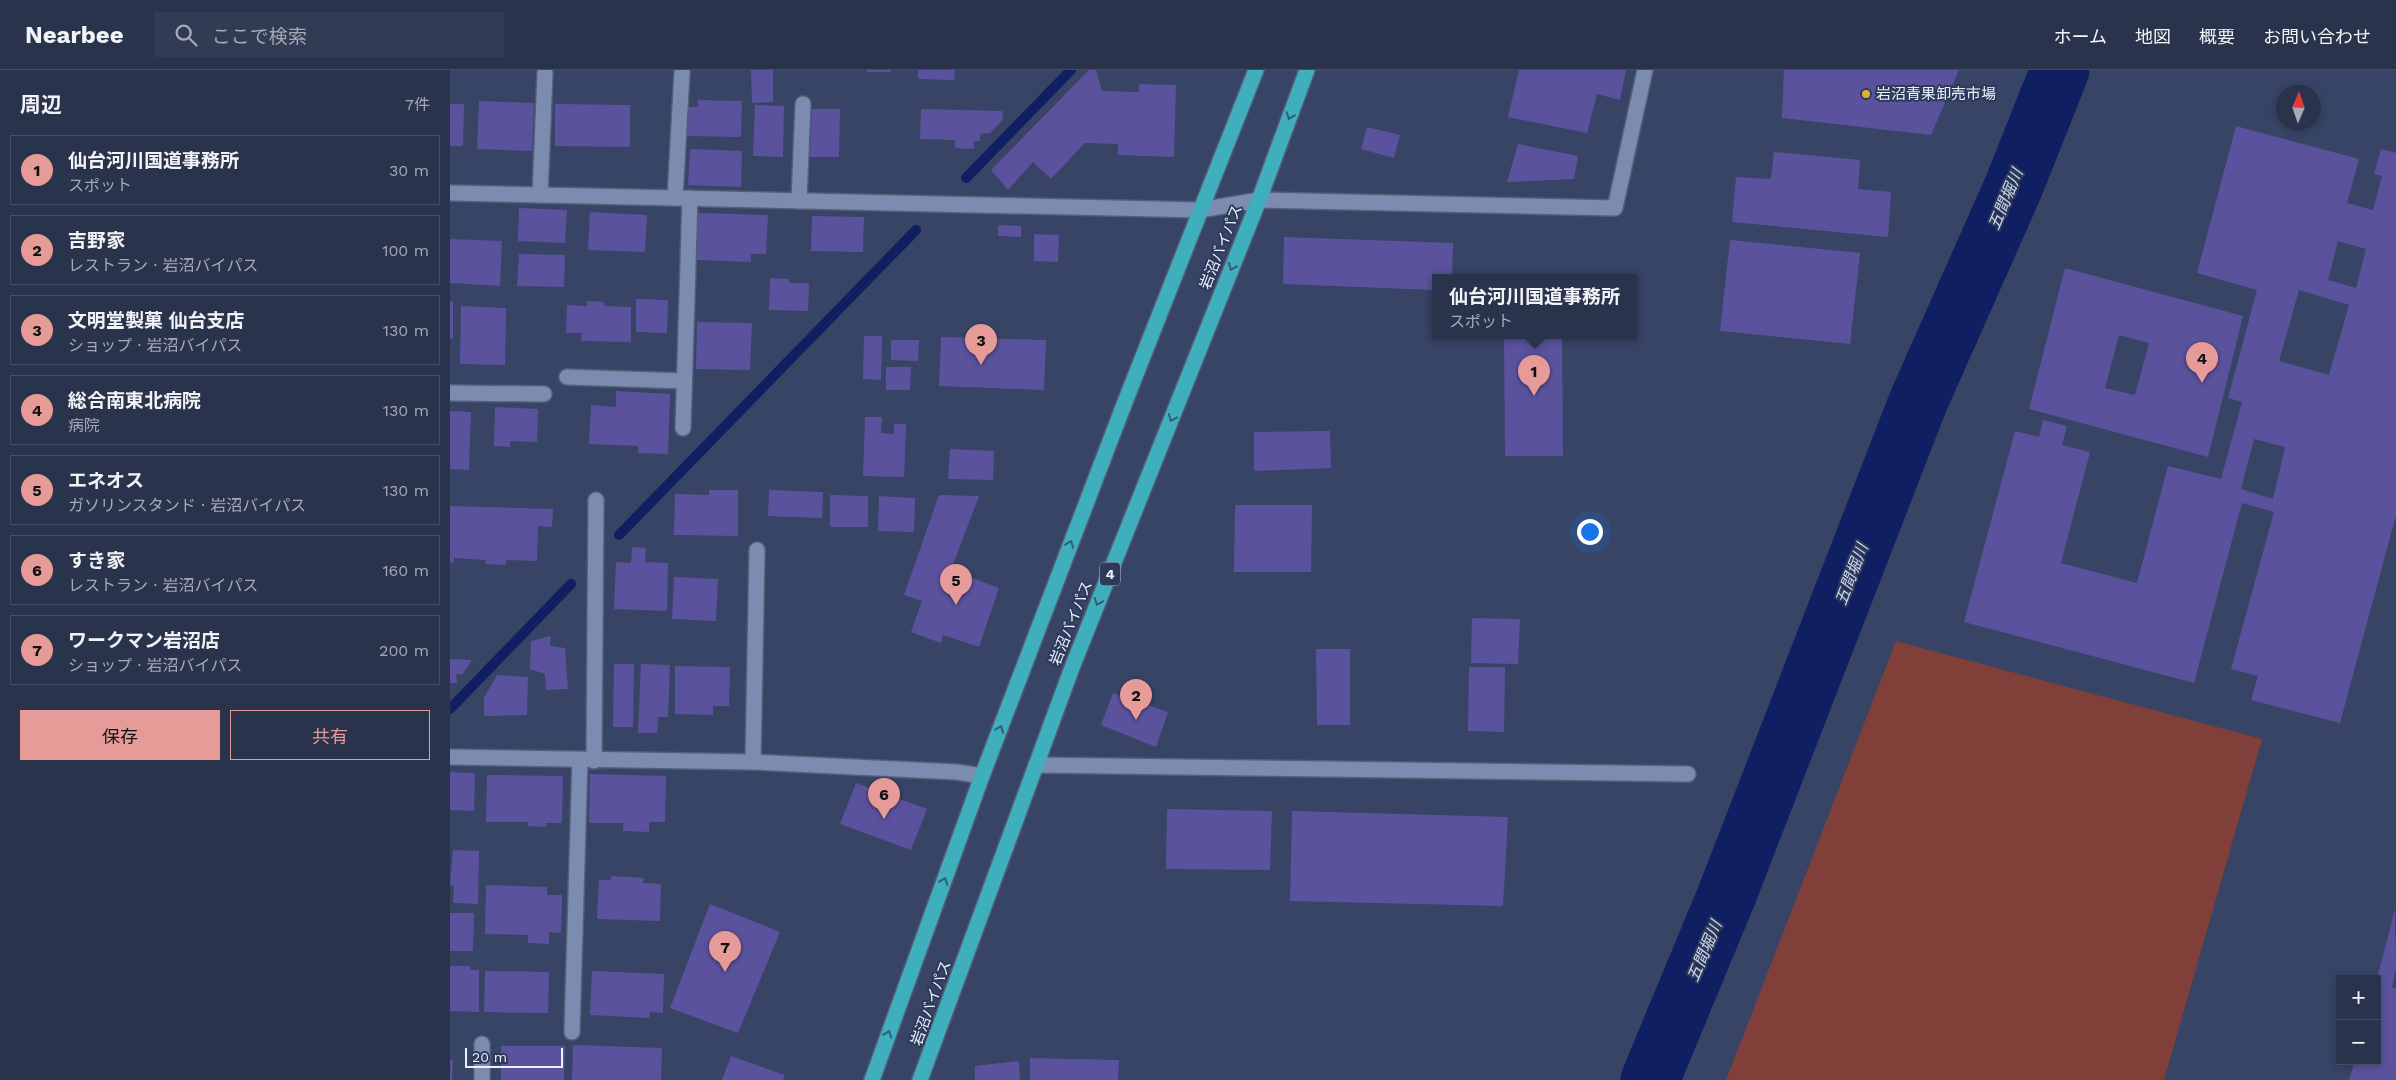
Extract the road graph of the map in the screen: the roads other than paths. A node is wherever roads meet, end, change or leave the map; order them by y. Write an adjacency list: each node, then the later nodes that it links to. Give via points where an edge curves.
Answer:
1 (1256, 70): 12 (highway, 岩沼バイパス)
2 (1307, 70): 10 (highway, 岩沼バイパス / 4, one-way to 10)
3 (1645, 70): 10 (street, via 1615,208)
4 (682, 72): 9 (street)
5 (545, 73): 8 (street)
6 (803, 104): 11 (street)
7 (450, 193): 8 (street)
8 (540, 195): 9 (street)
9 (683, 198): 11 (street); 14 (street)
10 (1259, 200): 12 (street); 23 (highway, 岩沼バイパス / 4, one-way to 23)
11 (799, 201): 12 (street)
12 (1200, 210): 25 (highway, 岩沼バイパス, one-way to 12)
13 (566, 377): 14 (street)
14 (684, 381): 17 (street)
15 (450, 392): 16 (street)
16 (544, 394)
17 (683, 428)
18 (596, 500): 21 (street)
19 (757, 550): 22 (street)
20 (450, 757): 21 (street)
21 (587, 760): 22 (street); 26 (street)
22 (753, 762): 25 (street)
23 (1036, 765): 24 (street); 30 (highway, 岩沼バイパス / 4)
24 (1688, 774)
25 (982, 776): 29 (highway, 岩沼バイパス, one-way to 25)
26 (572, 1032)
27 (482, 1044): 28 (street)
28 (482, 1080)
29 (872, 1080)
30 (920, 1080)

